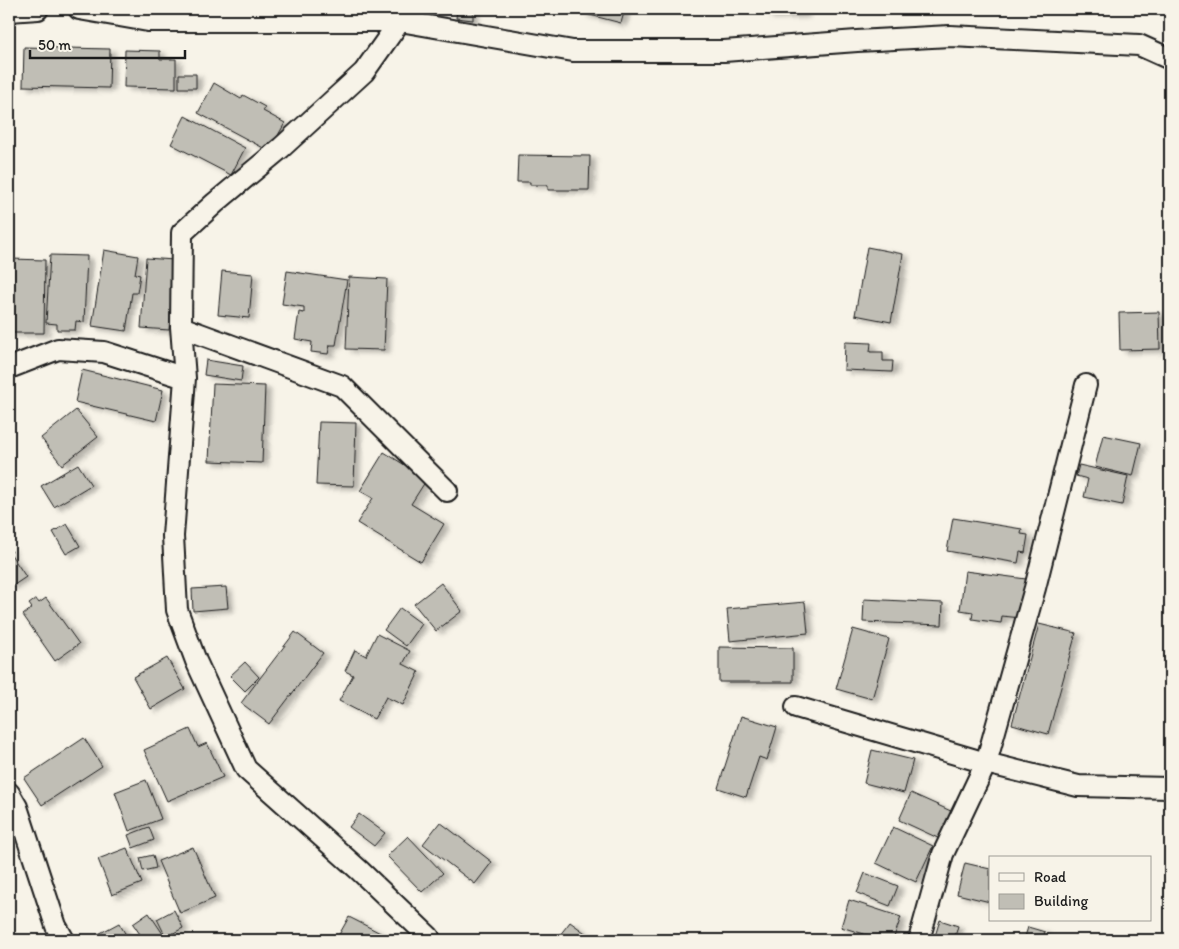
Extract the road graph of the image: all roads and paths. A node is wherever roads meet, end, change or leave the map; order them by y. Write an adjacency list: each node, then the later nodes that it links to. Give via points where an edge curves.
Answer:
1 (38, 9): 3 (street)
2 (79, 9): 4 (street, via 148,21)
3 (9, 11)
4 (401, 15): 5 (street, via 573,51 724,51 950,36 1139,45); 6 (street, via 364,72 182,233)
5 (1170, 59)
6 (181, 327): 8 (street); 10 (street, via 342,386)
7 (9, 368): 8 (street, via 58,348 104,352)
8 (185, 378): 16 (street, via 173,536 177,610 196,661 246,769 359,870)
9 (1086, 385): 12 (street, via 1035,588)
10 (447, 491)
11 (796, 707): 12 (street)
12 (986, 763): 13 (street, via 1078,786); 17 (street, via 943,854)
13 (1170, 788)
14 (9, 793): 15 (street, via 17,807 56,926)
15 (64, 940)
16 (430, 940)
17 (919, 940)

